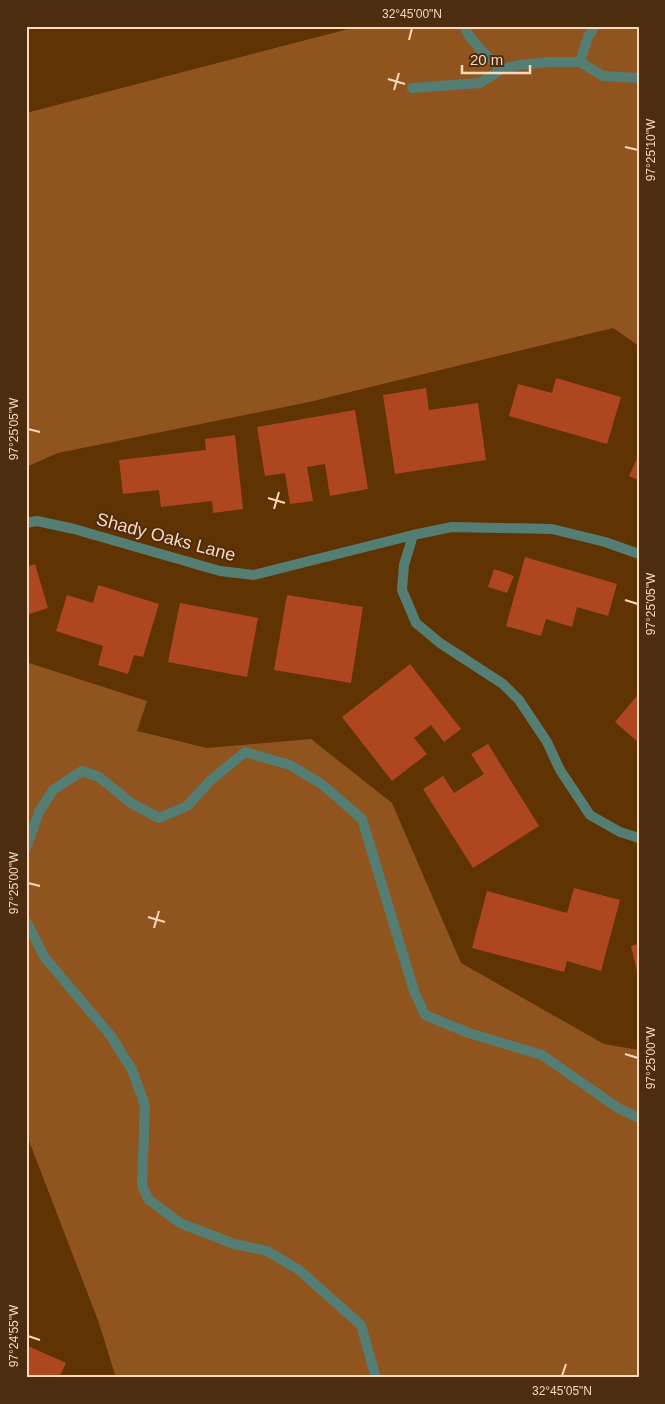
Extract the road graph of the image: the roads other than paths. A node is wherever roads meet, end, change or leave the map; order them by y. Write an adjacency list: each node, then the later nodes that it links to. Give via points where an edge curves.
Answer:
1 (464, 26): 4 (street, via 481,51)
2 (595, 26): 3 (street)
3 (580, 62): 4 (street, via 549,62); 5 (street, via 603,76)
4 (502, 69): 6 (street, via 480,83)
5 (639, 78)
6 (412, 88)
7 (26, 523): 8 (street, Shady Oaks Lane, via 74,529 220,571 254,575)
8 (413, 535): 9 (street, Shady Oaks Lane, via 452,527 552,529); 10 (street, via 404,565 402,590 416,623 440,643 503,684 519,700 590,815 620,832)
9 (639, 554)
10 (639, 838)
11 (26, 848): 13 (street, via 39,812 53,790 82,771 99,777 131,803 159,818 186,806 245,752 290,765 323,785 362,820 414,991 425,1015 469,1033 542,1055 611,1103)
12 (26, 921): 14 (street, via 45,958 112,1036 132,1070 145,1105 142,1185 148,1198 180,1223 234,1244 267,1251 299,1270 360,1325)
13 (639, 1118)
14 (376, 1378)

